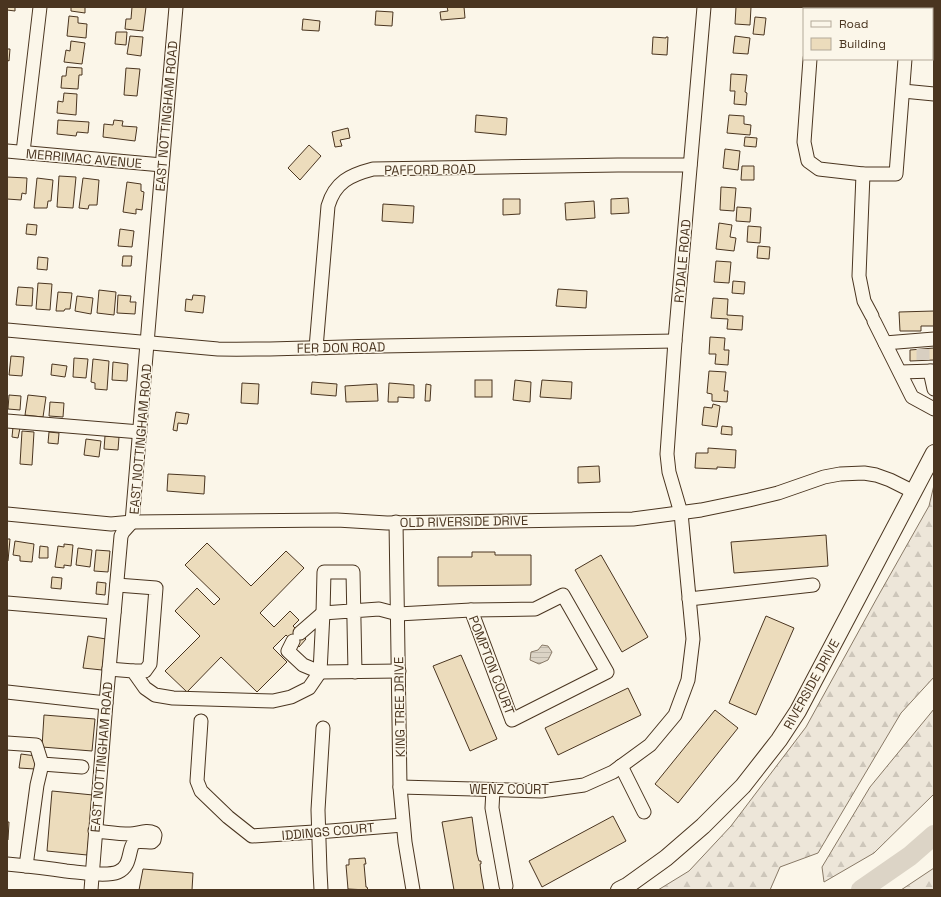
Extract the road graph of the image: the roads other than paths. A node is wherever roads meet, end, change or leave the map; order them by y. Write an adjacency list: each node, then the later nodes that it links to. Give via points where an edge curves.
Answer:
1 (40, 7): 9 (street)
2 (176, 7): 10 (street, EAST NOTTINGHAM ROAD)
3 (704, 7): 11 (street, RYDALE ROAD)
4 (810, 60): 12 (street, via 804,142 808,161 819,169)
5 (905, 60): 6 (street)
6 (903, 91): 7 (street); 12 (street, via 896,174)
7 (934, 94)
8 (7, 151): 9 (street, MERRIMAC AVENUE)
9 (23, 152): 10 (street, MERRIMAC AVENUE)
10 (162, 165): 15 (street, EAST NOTTINGHAM ROAD)
11 (690, 165): 14 (street, RYDALE ROAD); 17 (street, PAFFORD ROAD, via 373,169 352,176 333,193 328,206)
12 (863, 174): 16 (street, via 859,276 864,301)
13 (7, 330): 15 (street, FER DON ROAD)
14 (675, 341): 17 (street, FER DON ROAD); 26 (street, RYDALE ROAD, via 667,454 669,472)
15 (148, 342): 17 (street, FER DON ROAD, via 218,349); 23 (street, EAST NOTTINGHAM ROAD)
16 (885, 343): 18 (street); 19 (street)
17 (316, 348)
18 (927, 357): 19 (street); 20 (street)
19 (900, 372): 21 (street, via 912,397)
20 (934, 389)
21 (934, 408)
22 (7, 421): 23 (street)
23 (140, 432): 28 (street, EAST NOTTINGHAM ROAD)
24 (934, 453): 25 (main road, RIVERSIDE DRIVE)
25 (913, 493): 26 (street, OLD RIVERSIDE DRIVE, via 890,480 876,476 864,473 840,474 778,493); 65 (main road, RIVERSIDE DRIVE, via 798,711 778,740 743,786 703,826 666,858)
26 (681, 513): 29 (street, OLD RIVERSIDE DRIVE, via 633,519); 32 (street, WENZ COURT)
27 (7, 514): 28 (street, OLD RIVERSIDE DRIVE, via 111,524)
28 (132, 522): 29 (street, OLD RIVERSIDE DRIVE); 30 (street, EAST NOTTINGHAM ROAD, via 121,536)
29 (396, 522): 38 (street, KING TREE DRIVE)
30 (117, 585): 36 (street, EAST NOTTINGHAM ROAD); 40 (street, via 156,588 150,664 144,671)
31 (813, 585): 32 (street)
32 (689, 600): 50 (street, WENZ COURT, via 693,640 688,680 675,715 650,745)
33 (7, 603): 36 (street)
34 (470, 610): 34 (street, POMPTON COURT, via 535,608 563,595 607,672 512,720); 38 (street, POMPTON COURT)
35 (354, 611): 37 (street, POMPTON COURT); 37 (street, via 354,572 324,572); 38 (street, POMPTON COURT, via 379,609); 43 (street)
36 (114, 612): 39 (street, EAST NOTTINGHAM ROAD)
37 (323, 613): 42 (street); 42 (street, via 296,637 288,651 303,665)
38 (398, 614): 41 (street, KING TREE DRIVE)
39 (109, 669): 40 (street); 45 (street, EAST NOTTINGHAM ROAD)
40 (133, 671): 42 (street, via 145,688 155,695 172,698 273,701 291,697 309,688)
41 (399, 671): 43 (street); 52 (street, KING TREE DRIVE)
42 (320, 672): 43 (street)
43 (355, 672)
44 (7, 692): 45 (street)
45 (106, 703): 56 (street, EAST NOTTINGHAM ROAD)
46 (200, 721): 57 (street, IDDINGS COURT, via 197,781 201,791 228,817 252,836)
47 (323, 728): 57 (street)
48 (7, 743): 49 (street, via 36,745)
49 (42, 764): 51 (street); 59 (street)
50 (621, 766): 53 (street, WENZ COURT, via 584,785 541,791); 54 (street)
51 (82, 767)
52 (400, 787): 53 (street, WENZ COURT); 55 (street, KING TREE DRIVE)
53 (493, 790): 61 (street, via 492,808)
54 (644, 812)
55 (403, 824): 57 (street, IDDINGS COURT); 64 (street, KING TREE DRIVE)
56 (95, 832): 60 (street, EAST NOTTINGHAM ROAD); 60 (street, via 131,834 146,831 155,835 152,842 136,842 132,846 128,863 118,872)
57 (318, 832): 63 (street)
58 (7, 864): 59 (street)
59 (26, 866): 60 (street)
60 (91, 874): 62 (street, EAST NOTTINGHAM ROAD)
61 (506, 886)
62 (91, 890)
63 (321, 890)
64 (413, 890)
65 (619, 890)

